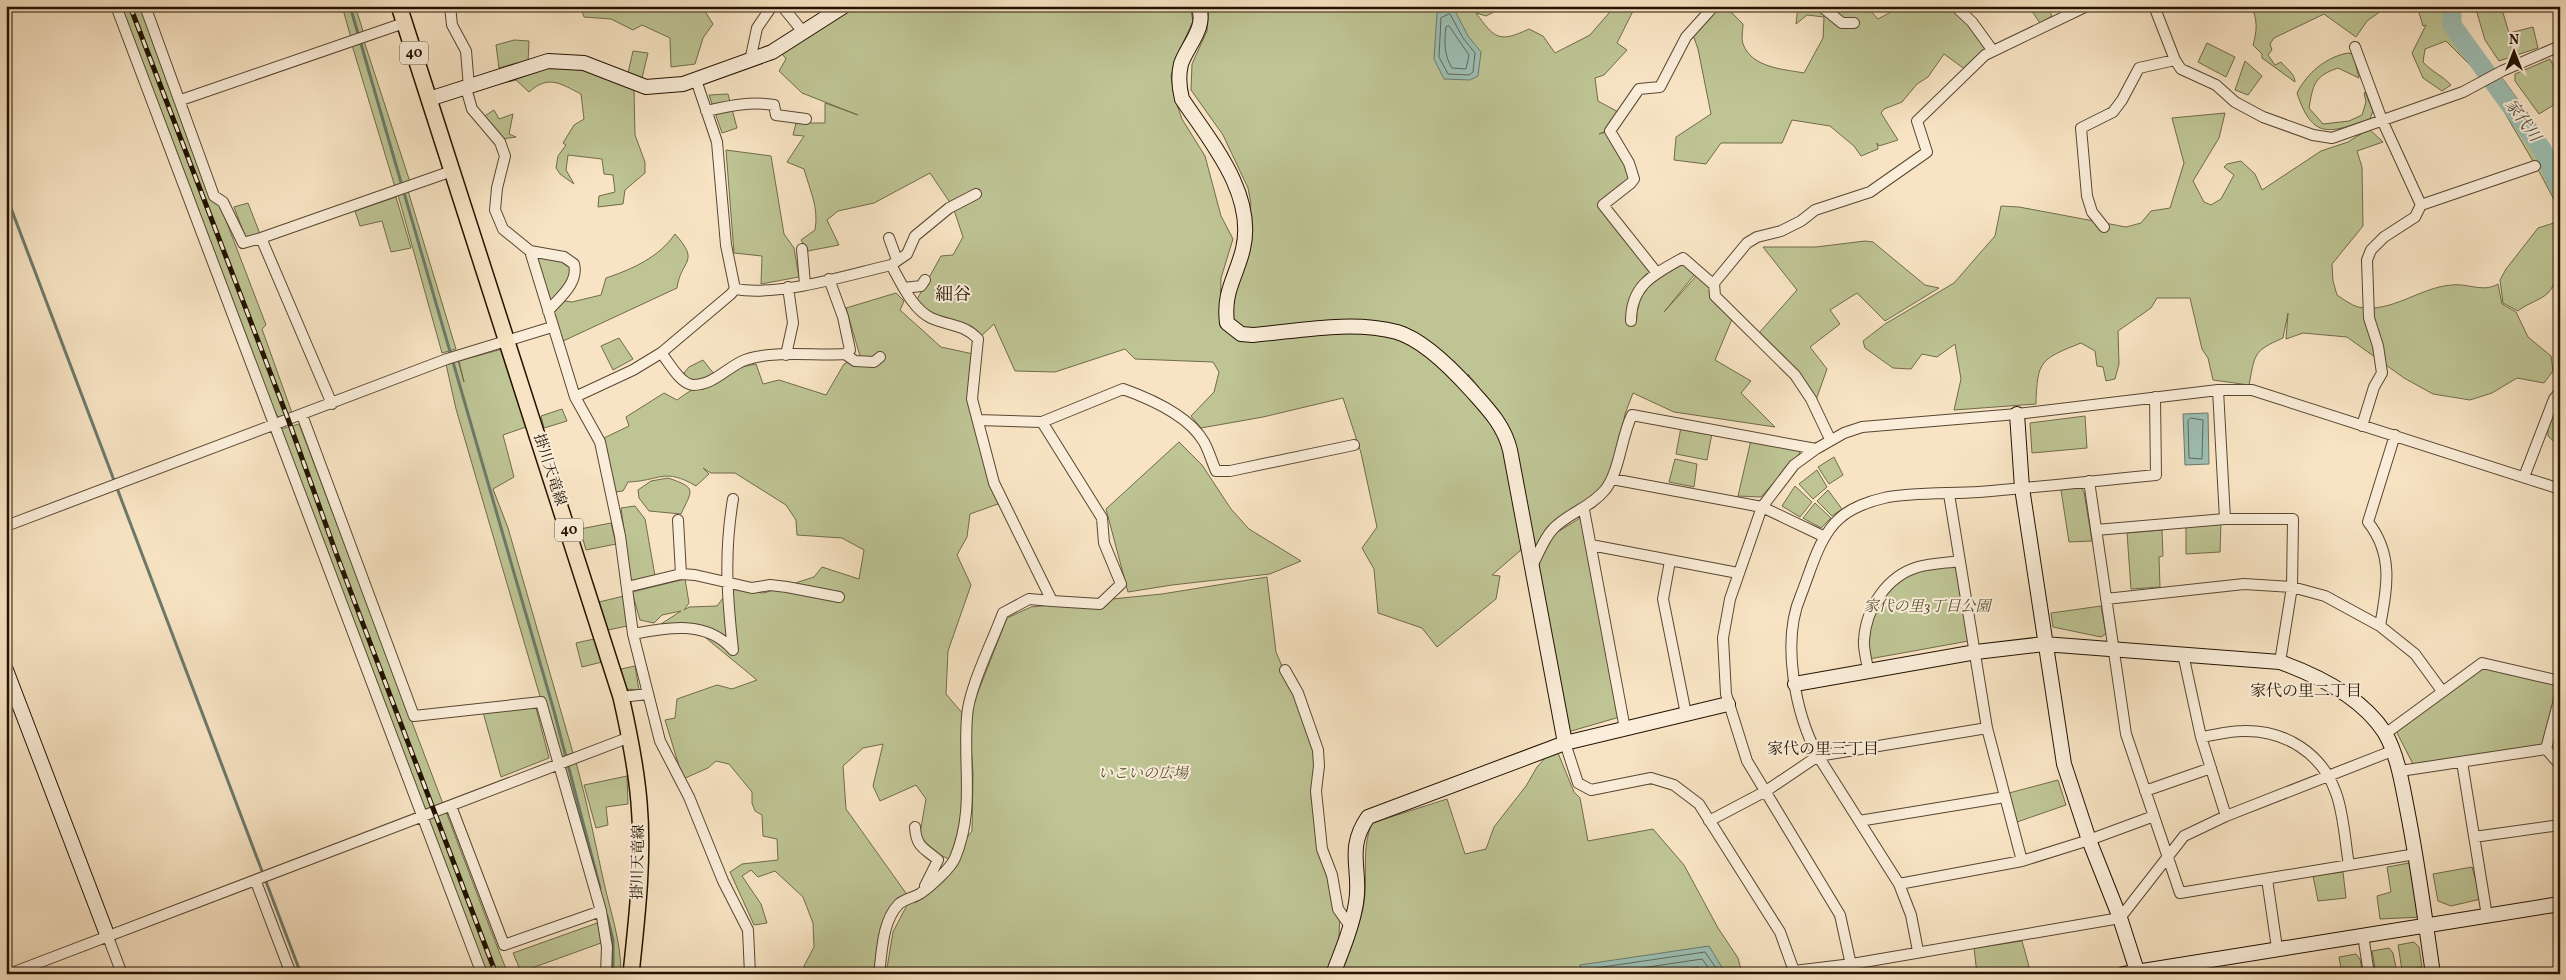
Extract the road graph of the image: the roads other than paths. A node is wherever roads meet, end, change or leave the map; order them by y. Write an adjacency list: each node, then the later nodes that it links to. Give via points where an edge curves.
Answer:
1 (116, 6): 64 (street)
2 (145, 6): 25 (street)
3 (399, 6): 15 (main road, 掛川天竜線 / 40)
4 (450, 6): 23 (street, via 452,25 466,51)
5 (772, 6): 21 (street, via 757,28)
6 (782, 6): 16 (street)
7 (844, 6): 16 (street)
8 (1198, 6): 87 (street, via 1200,24 1182,64 1179,86 1182,99 1228,168 1240,198 1245,227 1243,247 1225,302 1227,323 1240,334 1253,335 1332,327 1374,328 1398,332 1437,356 1494,416 1507,436)
9 (1714, 6): 39 (street, via 1686,38 1660,87 1639,89 1610,131 1634,178 1632,183 1603,204)
10 (1821, 6): 14 (street, via 1842,22)
11 (1955, 6): 19 (street, via 1972,22)
12 (2087, 6): 19 (street)
13 (2154, 6): 20 (street)
14 (1854, 22)
15 (404, 23): 24 (main road, 掛川天竜線 / 40); 25 (street)
16 (804, 33): 21 (street)
17 (2560, 46): 28 (street, via 2463,92)
18 (2355, 47): 28 (street)
19 (1993, 51): 43 (street, via 1985,54 1917,121 1928,152 1870,192 1815,210 1781,231 1757,236 1747,243)
20 (2175, 60): 28 (street, via 2181,69 2216,85 2235,102 2263,117 2313,135 2332,138); 33 (street, via 2139,68 2113,112 2080,128 2087,196 2092,212)
21 (750, 61): 22 (street)
22 (696, 80): 23 (street, via 666,87 646,87 584,63 548,61); 26 (street)
23 (468, 87): 24 (street); 37 (street, via 472,109 500,142 505,156 495,210 503,229)
24 (429, 99): 30 (main road, 掛川天竜線 / 40)
25 (181, 100): 34 (street, via 214,196 223,202 243,243)
26 (706, 110): 27 (street, via 762,103 774,105 776,115); 46 (street, via 717,142 726,245)
27 (806, 119)
28 (2382, 120): 32 (street)
29 (2535, 166): 32 (street)
30 (452, 171): 34 (street); 50 (main road, 掛川天竜線 / 40)
31 (976, 194): 38 (street, via 949,208 915,236 907,254)
32 (2421, 204): 65 (street, via 2415,217 2384,237 2371,250 2367,260 2369,318 2382,374 2374,387)
33 (2104, 227)
34 (261, 238): 59 (street)
35 (888, 238): 38 (street)
36 (802, 249): 42 (street)
37 (530, 251): 47 (street); 47 (street, via 564,258 574,264 573,281)
38 (894, 262): 40 (street); 45 (street)
39 (1657, 273): 43 (street, via 1683,258); 48 (street, via 1644,282 1636,295 1631,306)
40 (829, 279): 42 (street); 52 (street, via 850,350)
41 (925, 280): 45 (street, via 921,286)
42 (805, 284): 44 (street)
43 (1714, 285): 67 (street, via 1715,296 1795,375 1811,399)
44 (788, 287): 46 (street); 53 (street, via 793,323)
45 (904, 288): 62 (street, via 930,317 969,330 978,339 972,399)
46 (735, 289): 51 (street)
47 (548, 311): 49 (street)
48 (1631, 321)
49 (552, 327): 50 (street); 57 (street)
50 (507, 339): 59 (street); 111 (main road, 掛川天竜線 / 40)
51 (661, 353): 53 (street, via 685,382 693,385 710,382 745,360); 57 (street)
52 (845, 354): 53 (street); 54 (street, via 854,361 874,362)
53 (786, 355)
54 (880, 357)
55 (2218, 390): 58 (street); 65 (street, via 2252,390); 79 (street)
56 (2560, 392): 70 (street, via 2554,399)
57 (575, 397): 91 (street, via 600,442 614,502)
58 (2155, 397): 60 (street); 72 (street, via 2156,474)
59 (332, 404): 61 (street)
60 (2016, 414): 67 (street, via 1862,427); 73 (street)
61 (302, 415): 64 (street); 124 (street, via 414,716 541,702)
62 (978, 420): 63 (street); 95 (street, via 994,483)
63 (1042, 422): 68 (street, via 1123,389 1150,400 1190,425 1204,442 1216,471 1230,472); 95 (street, via 1102,518 1104,543 1121,584 1100,604)
64 (273, 425): 81 (street); 135 (street)
65 (2362, 426): 66 (street)
66 (2395, 435): 70 (street); 96 (street, via 2368,519 2387,564 2388,581)
67 (1830, 440): 69 (street)
68 (1354, 445)
69 (1816, 448): 71 (street, via 1632,415 1624,431); 77 (street, via 1794,466)
70 (2524, 477): 74 (street)
71 (1612, 479): 77 (street); 78 (street)
72 (2089, 481): 73 (street); 82 (street)
73 (2022, 488): 75 (street); 98 (street)
74 (2560, 489)
75 (1949, 494): 83 (street, via 1885,498 1857,507 1840,518); 86 (street)
76 (733, 499): 90 (street, via 728,528)
77 (1762, 507): 83 (street); 88 (street)
78 (1584, 510): 84 (street); 87 (street, via 1568,517 1552,530)
79 (2225, 519): 82 (street); 92 (street, via 2293,519)
80 (678, 520): 89 (street)
81 (6, 526)
82 (2096, 530): 94 (street)
83 (1825, 537): 107 (street, via 1795,608 1792,650)
84 (1591, 545): 85 (street); 115 (street)
85 (1670, 561): 88 (street); 113 (street, via 1663,598)
86 (1960, 561): 100 (street); 105 (street, via 1918,567 1899,575 1880,595 1868,614 1864,641)
87 (1532, 566): 119 (street)
88 (1738, 573): 112 (street, via 1723,638)
89 (681, 574): 90 (street); 91 (street)
90 (726, 582): 93 (street, via 752,588 770,585); 97 (street, via 733,650 724,640 704,630 672,627)
91 (627, 587): 97 (street)
92 (2292, 587): 94 (street, via 2244,584); 96 (street, via 2325,596); 102 (street)
93 (839, 596)
94 (2106, 599): 99 (street)
95 (1052, 600): 149 (street, via 1029,599 1003,613 971,696 967,715 968,812 965,832 954,861)
96 (2380, 626): 108 (street, via 2415,654)
97 (633, 634): 109 (street)
98 (2044, 644): 99 (street); 100 (street); 141 (street, via 2064,764)
99 (2112, 648): 101 (street); 130 (street, via 2126,734)
100 (1976, 652): 105 (street); 114 (street)
101 (2183, 654): 102 (street); 117 (street)
102 (2280, 662): 116 (street, via 2311,673 2341,692 2367,711)
103 (6, 670): 157 (street)
104 (1285, 670): 155 (street, via 1298,693 1318,750 1320,766 1316,791 1322,849 1332,874 1338,908)
105 (1868, 670): 107 (street)
106 (2560, 681): 108 (street, via 2482,662)
107 (1796, 684): 122 (street, via 1799,708)
108 (2442, 691): 116 (street)
109 (648, 694): 111 (street); 168 (street, via 660,741 689,797 723,881 748,930)
110 (2560, 696): 120 (street)
111 (621, 697): 118 (main road, 掛川天竜線 / 40)
112 (1728, 704): 113 (street); 129 (street, via 1747,761)
113 (1686, 714): 115 (street)
114 (1987, 728): 122 (street); 131 (street)
115 (1625, 729): 119 (street)
116 (2385, 734): 121 (street)
117 (2201, 737): 126 (street); 128 (street, via 2244,731 2268,733 2309,751)
118 (630, 738): 124 (street); 167 (main road, 掛川天竜線 / 40, via 639,804 640,849)
119 (1565, 744): 136 (street, via 1578,783 1591,790 1651,778 1674,785 1699,804); 155 (street, via 1368,817 1358,831 1355,849 1356,902)
120 (2546, 749): 123 (street); 125 (street)
121 (2392, 750): 127 (street); 128 (street)
122 (1818, 756): 129 (street); 137 (street)
123 (2462, 762): 127 (street); 140 (street)
124 (560, 763): 132 (street); 151 (street)
125 (2560, 765)
126 (2211, 768): 130 (street); 134 (street)
127 (2400, 772): 142 (street)
128 (2328, 776): 134 (street); 145 (street, via 2336,793)
129 (1766, 791): 136 (street); 160 (street, via 1840,915)
130 (2145, 791): 133 (street)
131 (2005, 797): 137 (street); 144 (street)
132 (451, 806): 135 (street); 151 (street, via 504,945)
133 (2154, 816): 141 (street); 143 (street)
134 (2226, 816): 143 (street, via 2184,836)
135 (423, 818): 147 (street); 165 (street)
136 (1710, 821): 160 (street, via 1780,932 1794,971)
137 (1859, 821): 148 (street)
138 (2560, 825): 140 (street)
139 (915, 827): 149 (street, via 915,839 938,860)
140 (2474, 837): 152 (street)
141 (2089, 840): 144 (street); 153 (street)
142 (2416, 854): 145 (street); 154 (street)
143 (2167, 857): 146 (street, via 2180,893); 153 (street)
144 (2022, 861): 148 (street)
145 (2349, 865): 146 (street)
146 (2267, 879): 158 (street)
147 (257, 881): 157 (street); 164 (street)
148 (1899, 884): 159 (street, via 1911,915)
149 (921, 894): 169 (street, via 898,904 889,920)
150 (2560, 904): 152 (street)
151 (601, 911): 166 (street, via 607,947)
152 (2487, 916): 154 (street)
153 (2120, 918): 159 (street); 161 (street)
154 (2426, 925): 156 (street); 172 (street)
155 (1350, 926): 170 (street)
156 (2363, 935): 158 (street); 171 (street)
157 (108, 937): 162 (street); 163 (street)
158 (2277, 948): 161 (street)
159 (1918, 951): 160 (street)
160 (1853, 969)
161 (2133, 973)
162 (10, 974)
163 (122, 974)
164 (291, 974)
165 (482, 974)
166 (606, 974)
167 (631, 974)
168 (750, 974)
169 (879, 974)
170 (1333, 974)
171 (2369, 974)
172 (2433, 974)

